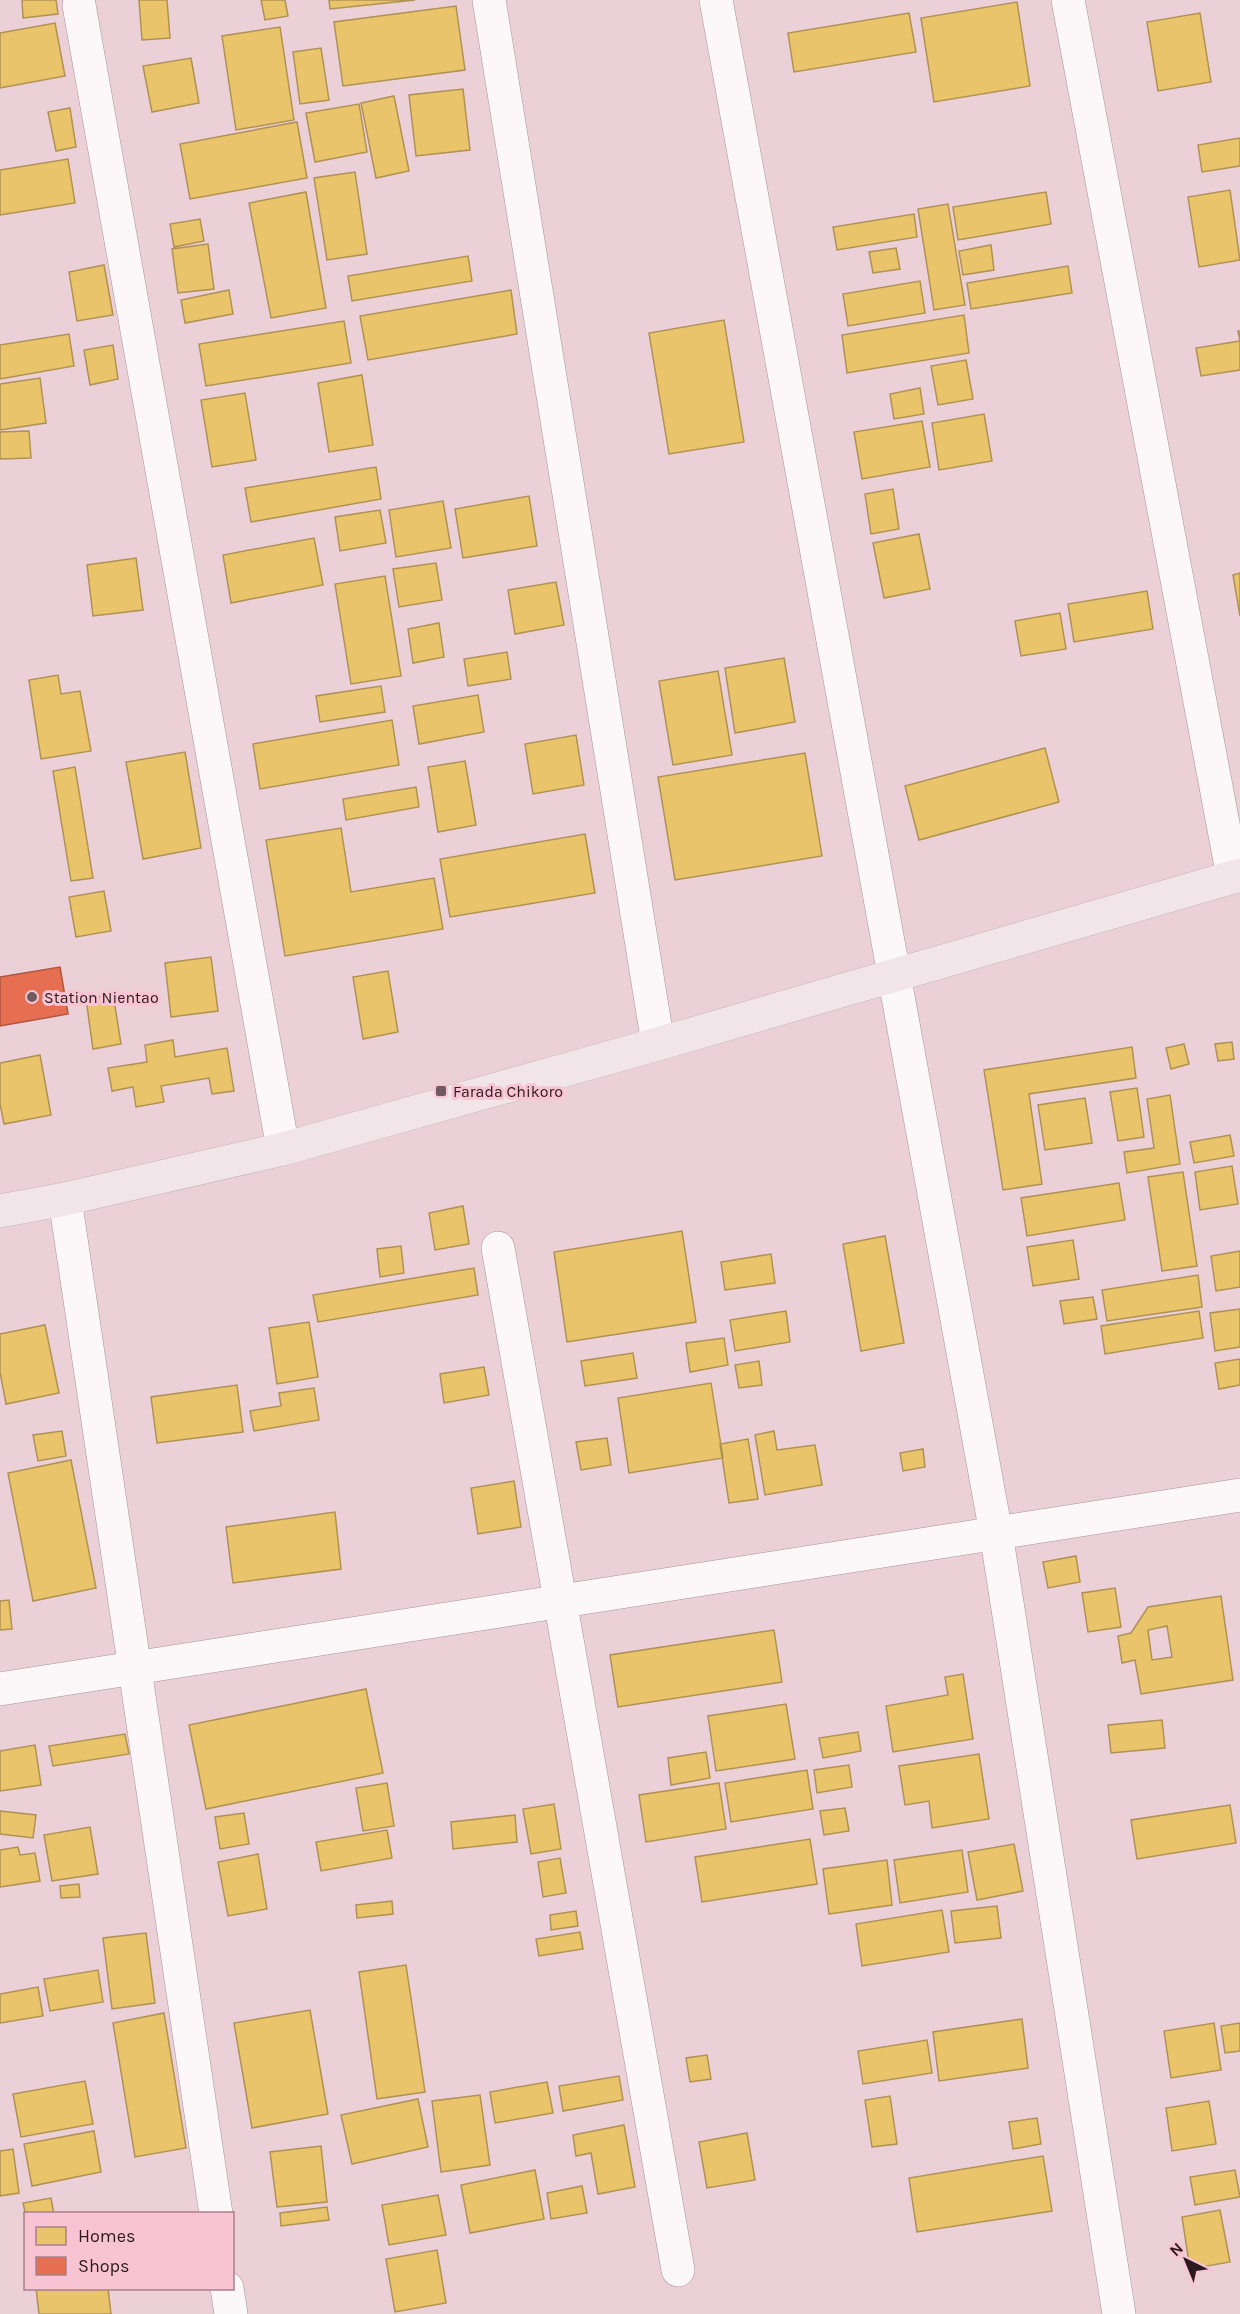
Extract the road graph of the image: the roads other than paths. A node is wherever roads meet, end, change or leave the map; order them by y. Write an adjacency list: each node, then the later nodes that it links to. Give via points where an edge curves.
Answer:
1 (489, 0): 7 (street)
2 (716, 0): 6 (street)
3 (1068, 0): 5 (street)
4 (79, 5): 8 (street)
5 (1237, 876): 6 (highway)
6 (894, 975): 7 (highway); 13 (street)
7 (658, 1044): 8 (highway)
8 (283, 1149): 9 (highway)
9 (65, 1199): 10 (highway); 15 (street)
10 (0, 1211)
11 (498, 1248): 14 (street)
12 (1240, 1495): 13 (street)
13 (996, 1533): 14 (street); 21 (street)
14 (560, 1601): 15 (street); 18 (street)
15 (135, 1668): 16 (street); 17 (street)
16 (0, 1689)
17 (216, 2212)
18 (678, 2270)
19 (227, 2290): 20 (street)
20 (231, 2314)
21 (1119, 2314)

